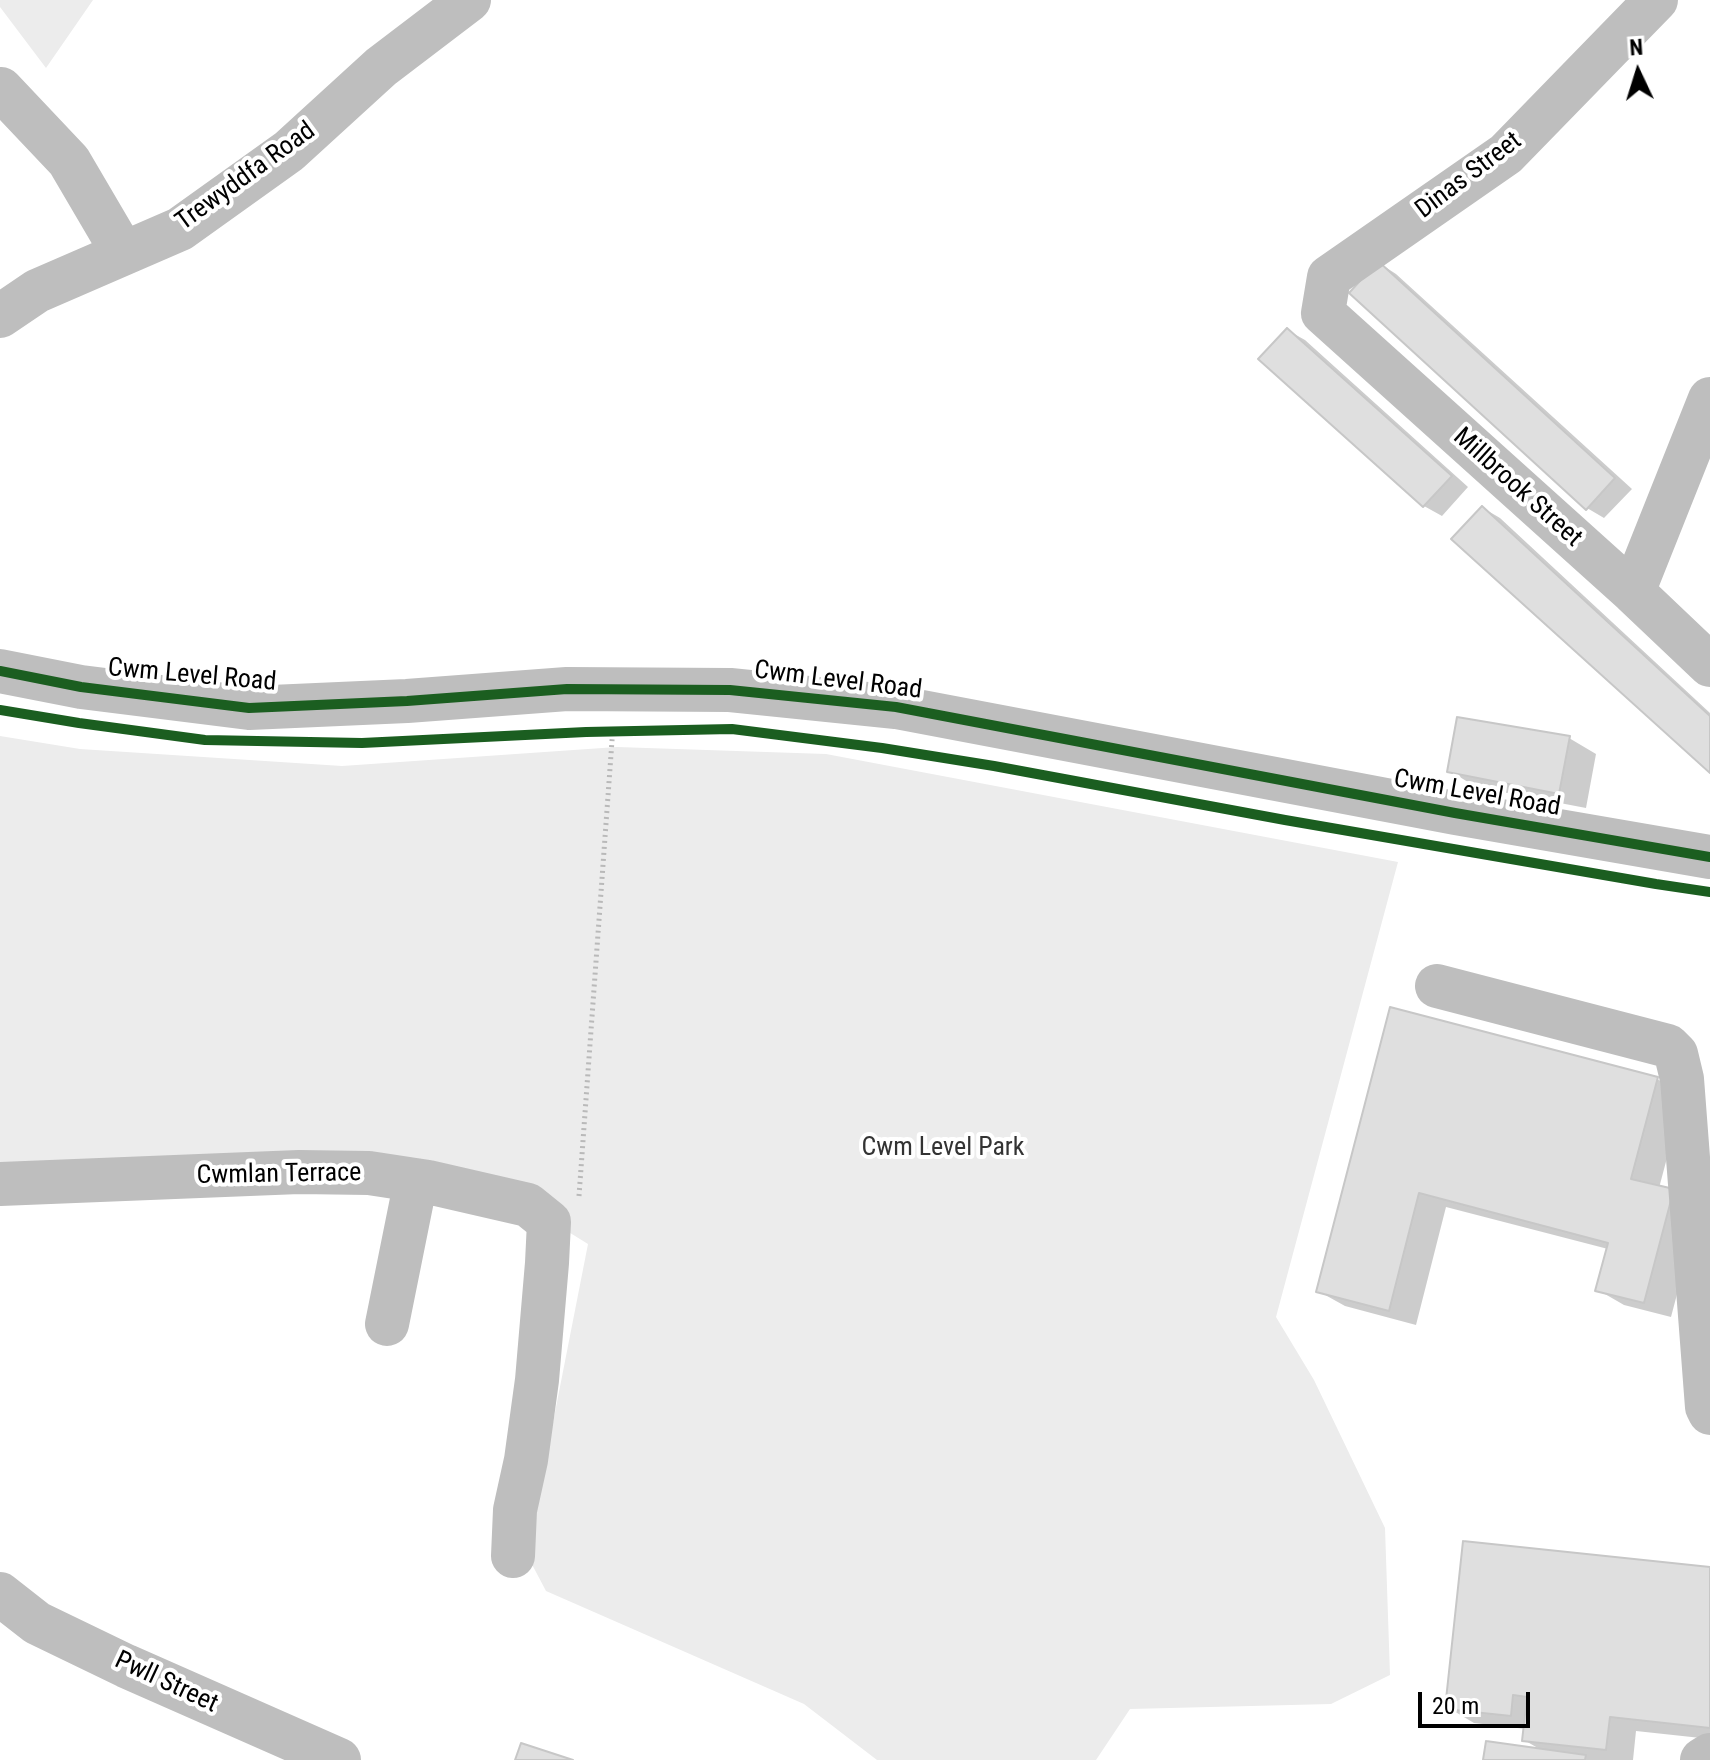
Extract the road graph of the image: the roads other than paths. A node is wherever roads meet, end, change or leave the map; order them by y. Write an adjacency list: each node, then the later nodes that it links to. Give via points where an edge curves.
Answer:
1 (469, 0): 4 (street, Trewyddfa Road, via 381,67 289,151 180,229)
2 (1656, 0): 5 (street, Dinas Street, via 1506,154 1329,277)
3 (1, 89): 4 (street, via 69,161)
4 (123, 253): 6 (street, Trewyddfa Road, via 37,291)
5 (1323, 313): 8 (street, Millbrook Street)
6 (0, 316)
7 (1710, 399): 8 (street)
8 (1633, 592): 9 (street, Millbrook Street)
9 (1710, 665)
10 (0, 671): 11 (street, Cwm Level Road, via 249,708 567,689 614,710 730,690 896,707)
11 (1710, 857)
12 (1437, 986): 16 (street, via 1668,1046 1676,1054)
13 (416, 1180): 14 (street, Cwmlan Terrace, via 299,1172); 15 (street); 17 (street, Cwmlan Terrace, via 563,1216 547,1263)
14 (0, 1184)
15 (387, 1324)
16 (1710, 1413)
17 (513, 1556)
18 (0, 1594): 20 (street, Pwll Street, via 37,1623)
19 (1710, 1755): 21 (street)
20 (331, 1759)
21 (1702, 1760)

